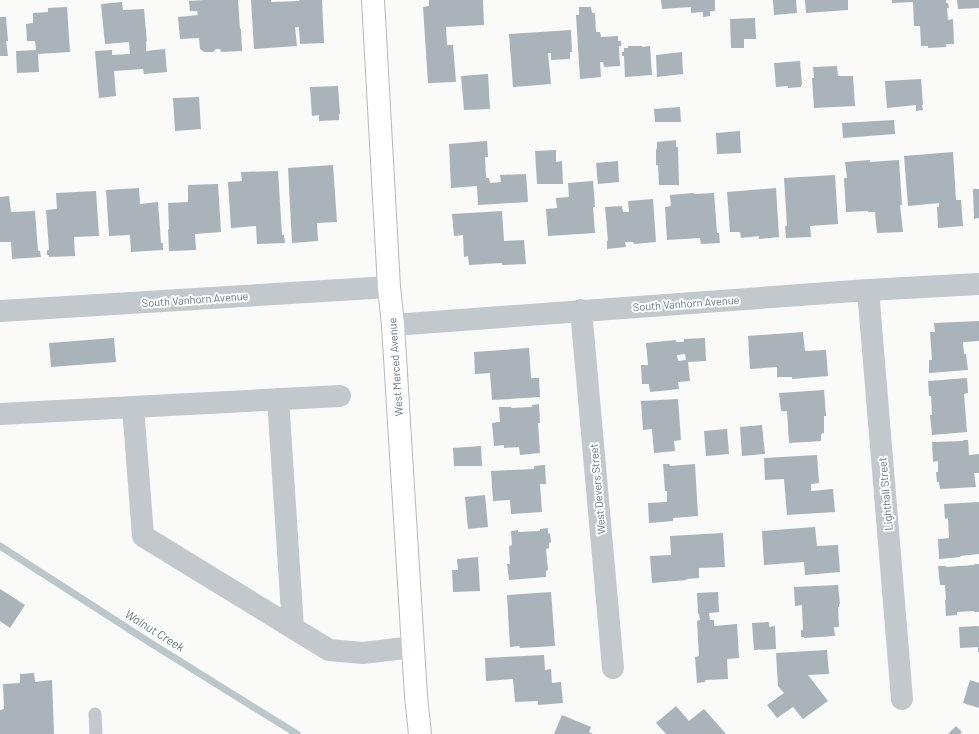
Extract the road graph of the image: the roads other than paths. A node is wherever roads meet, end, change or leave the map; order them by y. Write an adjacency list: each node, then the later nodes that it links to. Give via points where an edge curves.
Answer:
1 (373, 0): 3 (street, West Merced Avenue)
2 (979, 284): 4 (street, South Vanhorn Avenue)
3 (389, 287): 6 (street, South Vanhorn Avenue); 7 (street, West Merced Avenue)
4 (868, 290): 5 (street, South Vanhorn Avenue); 15 (street, Lighthall Street)
5 (581, 310): 7 (street, South Vanhorn Avenue); 14 (street, West Devers Street)
6 (0, 312)
7 (393, 324): 13 (street, West Merced Avenue)
8 (340, 396): 9 (street)
9 (278, 399): 10 (street); 12 (street)
10 (133, 407): 11 (street); 12 (street, via 143,536)
11 (0, 414)
12 (293, 628): 13 (street, via 329,650 362,653)
13 (413, 647): 18 (street, West Merced Avenue)
14 (613, 668)
15 (902, 699)
16 (95, 714): 17 (lane)
17 (96, 734)
18 (420, 734)

